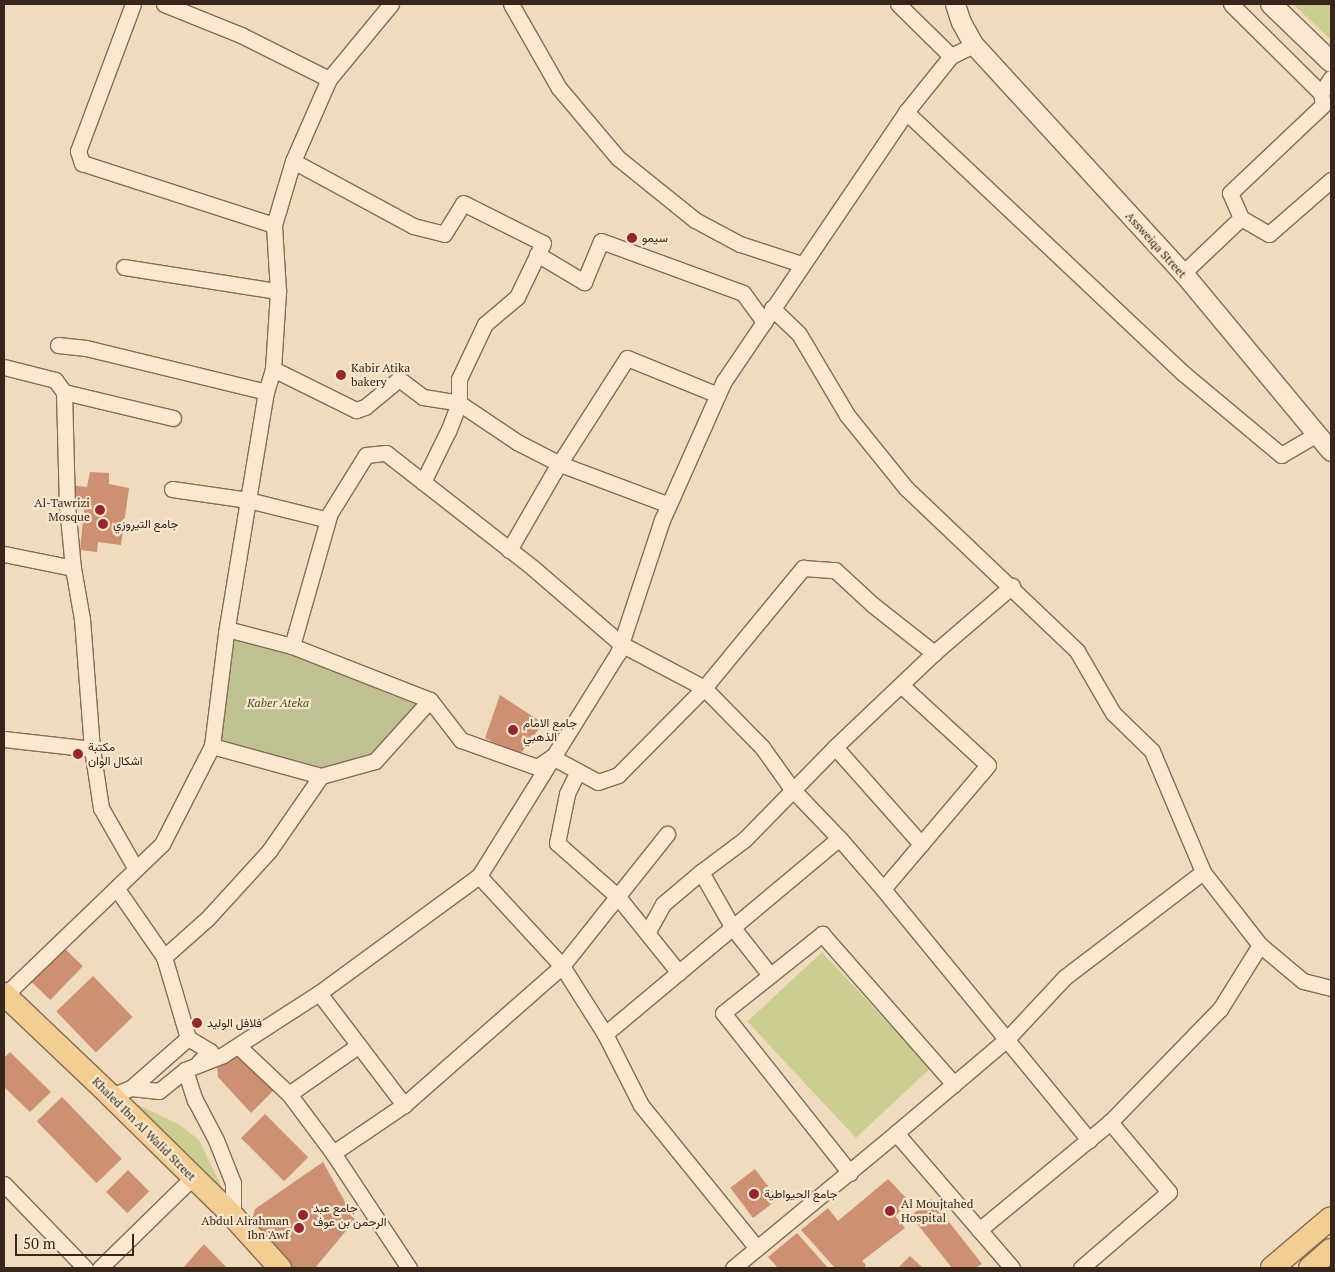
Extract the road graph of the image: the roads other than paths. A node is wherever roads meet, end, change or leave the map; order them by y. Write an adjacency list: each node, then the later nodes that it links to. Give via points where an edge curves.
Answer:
1 (133, 4): 19 (street, via 78,151 82,163)
2 (164, 4): 13 (street, via 241,35)
3 (391, 4): 13 (street)
4 (511, 4): 21 (street, via 559,88 618,158 694,220 740,244)
5 (898, 4): 10 (street)
6 (955, 4): 9 (street, Assweiqa Street)
7 (1231, 4): 14 (street)
8 (1271, 4): 11 (main road)
9 (974, 45): 10 (street); 23 (street, Assweiqa Street)
10 (951, 56): 15 (street)
11 (1331, 62)
12 (1331, 78): 14 (street)
13 (329, 79): 16 (street)
14 (1321, 93): 18 (street, via 1323,105 1230,193)
15 (906, 112): 21 (street); 35 (street, via 1183,373 1281,455)
16 (293, 161): 19 (street); 20 (street, via 413,226 444,234 463,202 544,243)
17 (1331, 180): 18 (street, via 1269,234)
18 (1241, 218): 23 (street)
19 (274, 225): 24 (street)
20 (538, 254): 26 (street, via 584,282 601,241 743,293); 33 (street, via 517,297 485,324 459,379)
21 (801, 264): 25 (street)
22 (124, 267): 24 (street)
23 (1183, 273): 35 (street, Assweiqa Street)
24 (278, 291): 29 (street)
25 (772, 308): 26 (street); 46 (street, via 799,334 847,415 906,488)
26 (764, 322): 32 (street)
27 (58, 345): 31 (street, via 86,348)
28 (4, 367): 30 (street, via 55,380)
29 (273, 369): 31 (street); 33 (street, via 356,410 365,407 399,379 423,397)
30 (64, 392): 34 (street); 45 (street, via 67,505)
31 (266, 392): 40 (street)
32 (718, 395): 37 (street, via 627,358); 41 (street)
33 (459, 403): 37 (street, via 517,442); 38 (street)
34 (174, 418)
35 (1317, 434): 36 (street, Assweiqa Street)
36 (1331, 451)
37 (560, 464): 41 (street); 43 (street)
38 (423, 482): 42 (street, via 386,453 366,454); 43 (street)
39 (172, 489): 40 (street)
40 (248, 500): 42 (street); 47 (street)
41 (669, 505): 48 (street)
42 (328, 520): 49 (street)
43 (509, 550): 48 (street)
44 (4, 554): 45 (street)
45 (73, 568): 57 (street, via 82,619)
46 (1012, 586): 50 (street); 67 (street, via 1077,651 1113,713 1152,751)
47 (227, 629): 49 (street); 55 (street)
48 (621, 644): 52 (street); 58 (street)
49 (292, 646): 53 (street)
50 (934, 653): 51 (street); 52 (street, via 835,570 803,568)
51 (901, 685): 56 (street); 64 (street, via 988,765)
52 (704, 688): 59 (street, via 618,775 598,782); 61 (street, via 762,747)
53 (430, 700): 58 (street, via 461,740 537,767); 60 (street, via 376,761)
54 (4, 739): 57 (street)
55 (212, 746): 60 (street); 65 (street, via 162,844)
56 (834, 747): 61 (street); 64 (street)
57 (92, 749): 65 (street, via 101,808)
58 (552, 757): 59 (street); 68 (street)
59 (578, 771): 71 (street, via 568,794 557,843)
60 (322, 776): 75 (street, via 269,851 207,919)
61 (792, 789): 63 (street); 66 (street, via 745,839)
62 (667, 834): 71 (street)
63 (839, 838): 69 (street); 72 (street)
64 (921, 844): 69 (street)
65 (136, 869): 70 (street)
66 (701, 872): 72 (street); 73 (street, via 663,904)
67 (1203, 872): 74 (street); 84 (street, via 1065,978)
68 (479, 876): 76 (street); 80 (street)
69 (883, 888): 84 (street)
70 (117, 889): 75 (street); 81 (street)
71 (618, 897): 73 (street); 76 (street)
72 (733, 928): 77 (street); 78 (street)
73 (647, 933): 77 (street)
74 (1260, 944): 79 (street, via 1303,981); 92 (street, via 1220,1009)
75 (164, 957): 83 (street)
76 (562, 966): 82 (street); 91 (street)
77 (679, 973): 82 (street)
78 (770, 975): 88 (street, via 822,934); 96 (street, via 723,1012)
79 (1331, 988)
80 (319, 993): 85 (street); 86 (street)
81 (4, 995): 89 (main road, Khaled Ibn Al Walid Street)
82 (605, 1034): 102 (street, via 641,1105)
83 (188, 1038): 87 (street, via 210,1051); 89 (street)
84 (1007, 1039): 88 (street); 94 (street)
85 (238, 1046): 87 (street); 90 (street)
86 (359, 1046): 90 (street); 91 (street)
87 (192, 1067): 89 (street, via 159,1091); 99 (street, via 195,1100 233,1183)
88 (954, 1084): 93 (street)
89 (121, 1092): 97 (main road, Khaled Ibn Al Walid Street)
90 (289, 1094): 95 (street)
91 (404, 1105): 95 (street)
92 (1110, 1122): 94 (street); 110 (street, via 1170,1192)
93 (896, 1133): 96 (street); 101 (street)
94 (1089, 1140): 101 (street)
95 (333, 1153): 107 (street)
96 (850, 1173): 102 (street)
97 (193, 1177): 99 (main road, Khaled Ibn Al Walid Street); 105 (street)
98 (4, 1184): 104 (street)
99 (232, 1216): 106 (main road, Khaled Ibn Al Walid Street)
100 (1331, 1218): 111 (main road)
101 (979, 1230): 109 (street)
102 (757, 1248): 108 (street)
103 (1331, 1250): 112 (main road)
104 (84, 1268)
105 (100, 1268)
106 (280, 1268)
107 (409, 1268)
108 (734, 1268)
109 (1012, 1268)
110 (1081, 1268)
111 (1272, 1268)
112 (1310, 1268)

